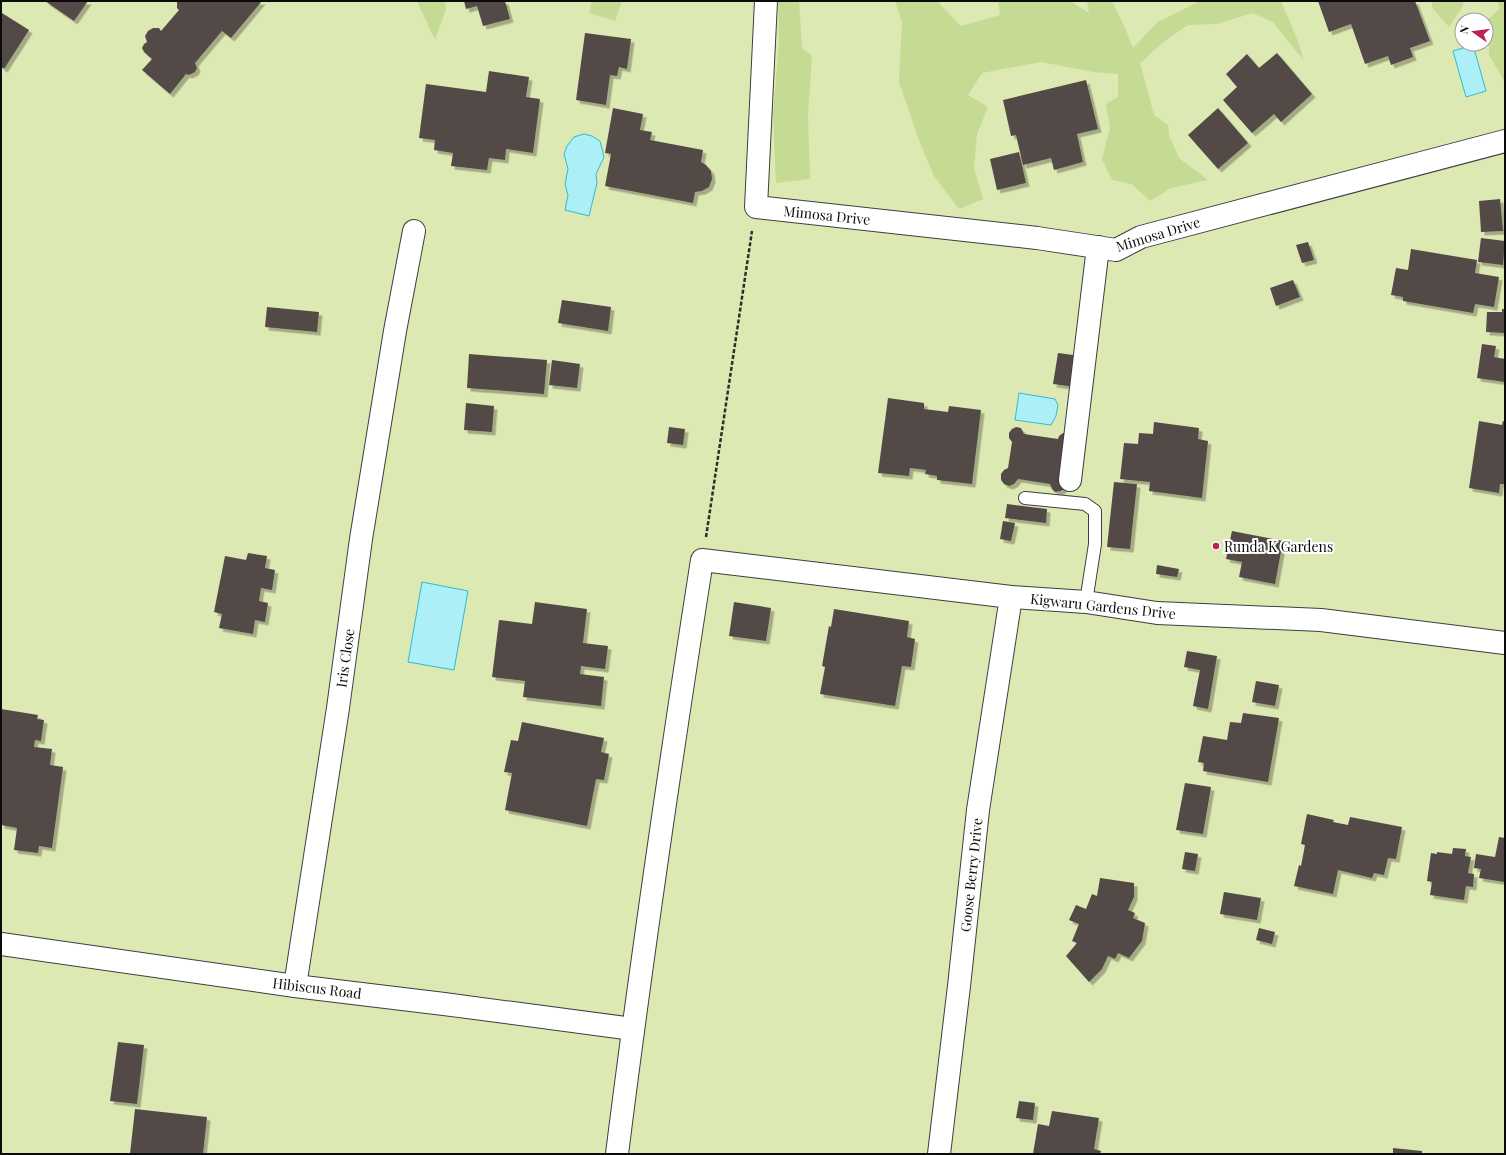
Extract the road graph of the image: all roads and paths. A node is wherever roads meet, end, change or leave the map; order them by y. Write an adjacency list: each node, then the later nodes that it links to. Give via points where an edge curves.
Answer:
1 (766, 1): 3 (street)
2 (1505, 141): 5 (street, Mimosa Drive, via 1141,237 1116,250)
3 (756, 207): 5 (street, Mimosa Drive); 8 (path)
4 (414, 231): 13 (street, Iris Close, via 361,539)
5 (1098, 247): 6 (street)
6 (1070, 480)
7 (1026, 498): 10 (lane, via 1084,504 1095,511 1095,544)
8 (702, 560): 9 (street, Kigwaru Gardens Drive); 14 (street)
9 (1011, 597): 10 (street, Kigwaru Gardens Drive); 16 (street, Goose Berry Drive, via 978,810)
10 (1086, 602): 11 (street, Kigwaru Gardens Drive, via 1157,613 1322,620)
11 (1505, 643)
12 (1, 944): 13 (street, Hibiscus Road)
13 (295, 986): 14 (street, Hibiscus Road)
14 (633, 1029): 15 (street)
15 (617, 1154)
16 (939, 1154)

